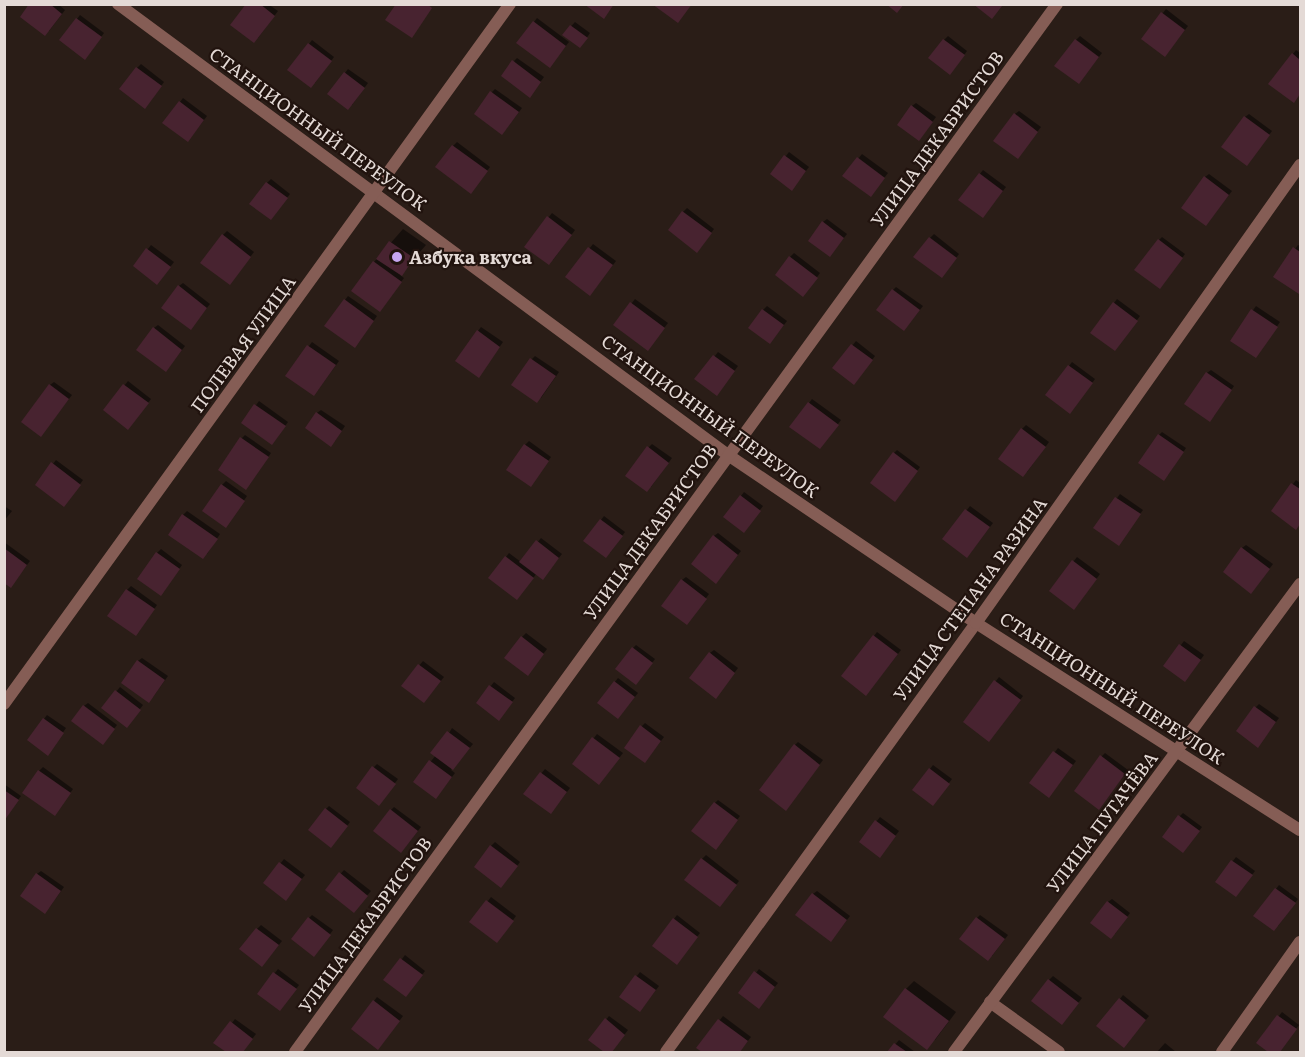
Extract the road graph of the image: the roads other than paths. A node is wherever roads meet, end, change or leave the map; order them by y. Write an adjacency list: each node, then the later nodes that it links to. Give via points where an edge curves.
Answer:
1 (118, 4): 5 (street, СТАНЦИОННЫЙ ПЕРЕУЛОК)
2 (510, 4): 5 (street, ПОЛЕВАЯ УЛИЦА)
3 (1057, 4): 6 (street, УЛИЦА ДЕКАБРИСТОВ)
4 (1300, 165): 8 (street, УЛИЦА СТЕПАНА РАЗИНА)
5 (374, 192): 6 (street, СТАНЦИОННЫЙ ПЕРЕУЛОК); 9 (street, ПОЛЕВАЯ УЛИЦА)
6 (728, 455): 8 (street, СТАНЦИОННЫЙ ПЕРЕУЛОК); 14 (street, УЛИЦА ДЕКАБРИСТОВ)
7 (1300, 584): 10 (street, УЛИЦА ПУГАЧЁВА)
8 (976, 623): 10 (street, СТАНЦИОННЫЙ ПЕРЕУЛОК); 15 (street, УЛИЦА СТЕПАНА РАЗИНА)
9 (4, 704)
10 (1177, 753): 11 (street, СТАНЦИОННЫЙ ПЕРЕУЛОК); 13 (street, УЛИЦА ПУГАЧЁВА)
11 (1300, 830)
12 (1300, 942): 18 (street)
13 (990, 1002): 16 (street, УЛИЦА ПУГАЧЁВА); 17 (street)
14 (295, 1053)
15 (666, 1053)
16 (954, 1053)
17 (1059, 1053)
18 (1222, 1053)

